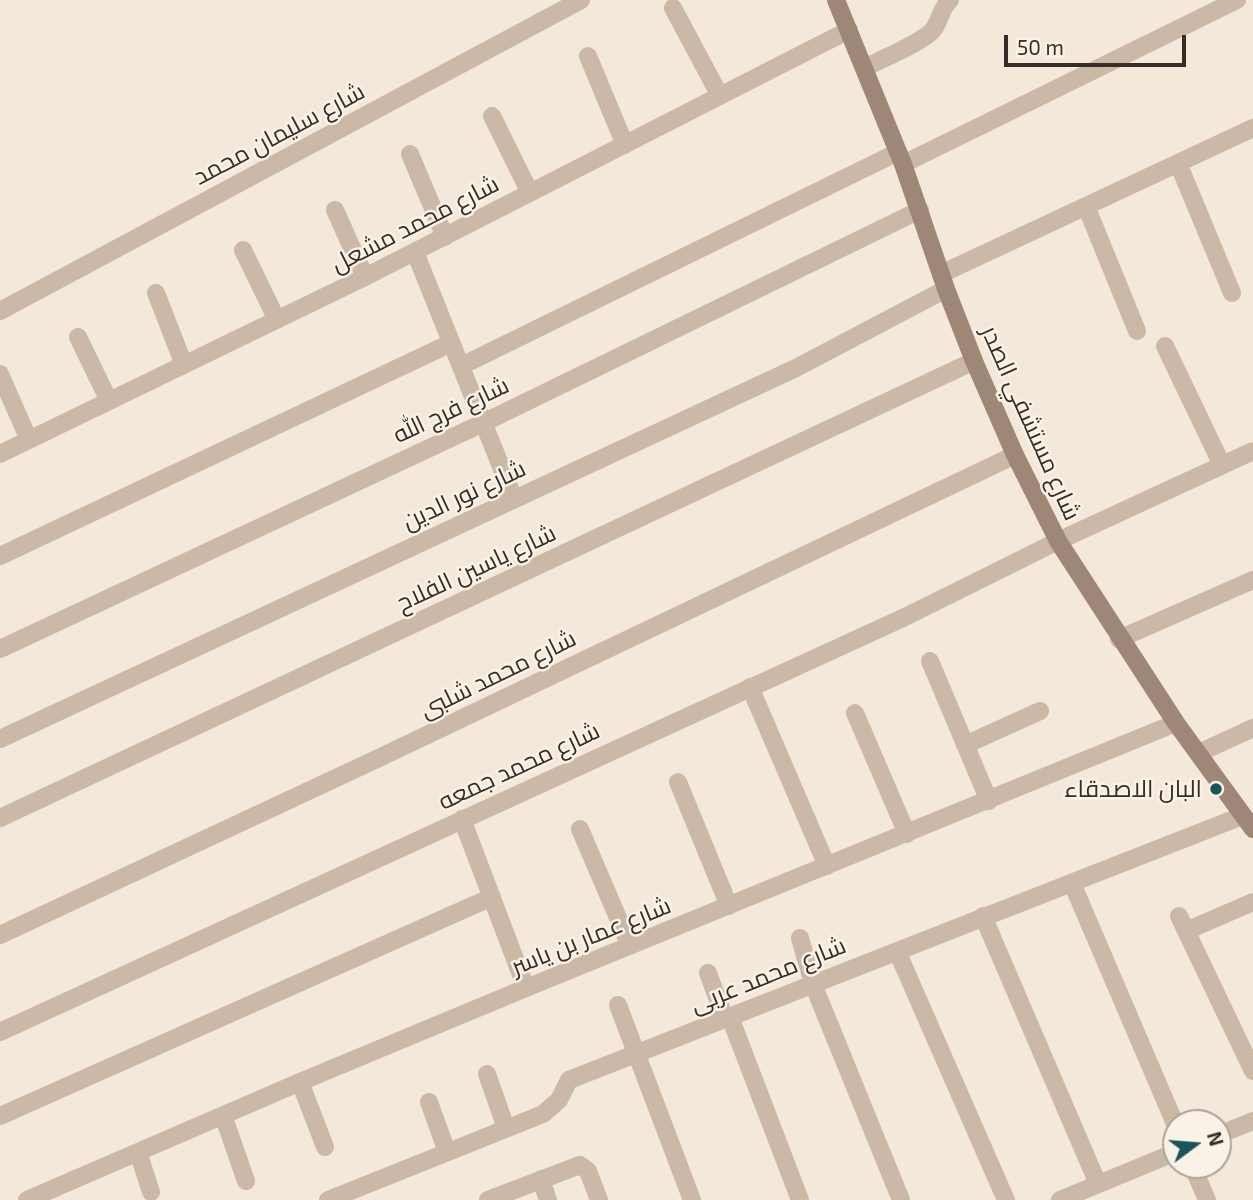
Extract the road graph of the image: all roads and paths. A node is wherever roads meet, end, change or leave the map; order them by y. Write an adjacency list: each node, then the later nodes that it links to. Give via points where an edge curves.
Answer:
1 (581, 0): 27 (street, شارع سليمان محمد)
2 (836, 0): 6 (street, شارع مستشفي الصدر)
3 (950, 0): 8 (street, via 929,34)
4 (1237, 0): 14 (street)
5 (673, 8): 9 (street)
6 (849, 30): 8 (street, شارع مستشفي الصدر); 9 (street, شارع محمد مشعل)
7 (588, 56): 12 (street)
8 (865, 68): 14 (street, شارع مستشفي الصدر)
9 (720, 96): 12 (street, شارع محمد مشعل)
10 (492, 116): 16 (street)
11 (1253, 128): 15 (street, شارع نور الدين)
12 (625, 145): 16 (street, شارع محمد مشعل)
13 (410, 154): 20 (street)
14 (901, 158): 19 (street, شارع مستشفي الصدر); 35 (street)
15 (1178, 163): 17 (street, شارع نور الدين); 26 (street)
16 (530, 193): 20 (street, شارع محمد مشعل)
17 (1086, 206): 24 (street, شارع نور الدين); 29 (street)
18 (335, 209): 23 (street)
19 (920, 210): 24 (street, شارع مستشفي الصدر); 38 (street, شارع فرج الله)
20 (445, 237): 22 (street, شارع محمد مشعل)
21 (243, 250): 28 (street)
22 (415, 252): 23 (street, شارع محمد مشعل); 31 (street)
23 (365, 277): 28 (street, شارع محمد مشعل)
24 (943, 281): 33 (street, شارع مستشفي الصدر); 44 (street, شارع نور الدين, via 796,368)
25 (156, 293): 34 (street)
26 (1232, 293)
27 (0, 311)
28 (277, 320): 34 (street, شارع محمد مشعل)
29 (1137, 331)
30 (78, 338): 37 (street)
31 (451, 343): 35 (street); 46 (street)
32 (1165, 346): 43 (street)
33 (974, 361): 42 (street, شارع مستشفي الصدر); 61 (street, شارع ياسين الفلاح)
34 (184, 365): 37 (street, شارع محمد مشعل)
35 (461, 366): 38 (street)
36 (0, 374): 39 (street)
37 (109, 401): 39 (street, شارع محمد مشعل)
38 (483, 423): 44 (street); 49 (street, شارع فرج الله)
39 (29, 440): 41 (street, شارع محمد مشعل)
40 (1253, 451): 43 (street, شارع محمد جمعه)
41 (0, 454)
42 (1015, 455): 45 (street, شارع مستشفي الصدر); 72 (street, شارع محمد شلبى)
43 (1222, 465): 45 (street, شارع محمد جمعه)
44 (514, 499): 56 (street, شارع نور الدين)
45 (1058, 541): 48 (street, شارع مستشفي الصدر); 51 (street, شارع محمد جمعه)
46 (0, 556)
47 (1253, 580): 48 (street)
48 (1119, 639): 54 (street, شارع مستشفي الصدر)
49 (0, 649)
50 (930, 661): 57 (street)
51 (750, 687): 62 (street, شارع محمد جمعه); 66 (street)
52 (1040, 711): 57 (street)
53 (855, 713): 65 (street)
54 (1176, 723): 58 (street, شارع مستشفي الصدر); 60 (street, شارع عمار بن ياسر)
55 (1253, 728): 58 (street)
56 (0, 739)
57 (965, 745): 60 (street)
58 (1199, 753): 63 (street, شارع مستشفي الصدر)
59 (678, 782): 70 (street)
60 (989, 801): 65 (street, شارع عمار بن ياسر)
61 (0, 818)
62 (462, 819): 68 (street); 81 (street, شارع محمد جمعه)
63 (1247, 823): 67 (street, شارع محمد عربى)
64 (580, 829): 74 (street)
65 (907, 834): 66 (street, شارع عمار بن ياسر)
66 (827, 866): 70 (street, شارع عمار بن ياسر)
67 (1072, 883): 71 (street, شارع محمد عربى); 87 (street)
68 (492, 897): 78 (street); 89 (street)
69 (1253, 902): 83 (street, via 1183,923)
70 (729, 906): 74 (street, شارع عمار بن ياسر)
71 (984, 916): 75 (street, شارع محمد عربى); 100 (street)
72 (0, 935)
73 (800, 938): 77 (street)
74 (630, 946): 78 (street, شارع عمار بن ياسر)
75 (897, 951): 77 (street, شارع محمد عربى); 110 (street)
76 (708, 974): 80 (street)
77 (813, 984): 80 (street, شارع محمد عربى); 109 (street)
78 (526, 988): 85 (street, شارع عمار بن ياسر)
79 (618, 1005): 82 (street)
80 (727, 1018): 82 (street, شارع محمد عربى); 108 (street)
81 (0, 1032)
82 (635, 1054): 91 (street, شارع محمد عربى, via 569,1080 543,1114); 107 (street)
83 (1253, 1071)
84 (486, 1074): 91 (street)
85 (300, 1082): 88 (street, شارع عمار بن ياسر); 93 (street)
86 (429, 1102): 95 (street)
87 (1169, 1109)
88 (223, 1115): 94 (street, شارع عمار بن ياسر); 99 (street)
89 (0, 1116)
90 (1253, 1121): 92 (street)
91 (506, 1128): 95 (street, شارع محمد عربى)
92 (1232, 1129)
93 (325, 1147)
94 (138, 1152): 101 (street); 102 (street, شارع عمار بن ياسر)
95 (447, 1152): 103 (street, شارع محمد عربى)
96 (1162, 1158): 100 (street)
97 (541, 1179): 104 (street); 105 (street); 106 (street, via 575,1166 585,1167)
98 (1198, 1179): 112 (street)
99 (246, 1181)
100 (1097, 1184): 111 (street)
101 (151, 1192)
102 (27, 1200)
103 (328, 1200)
104 (488, 1200)
105 (548, 1200)
106 (599, 1200)
107 (692, 1200)
108 (800, 1200)
109 (901, 1200)
110 (1006, 1200)
111 (1060, 1200)
112 (1207, 1200)

